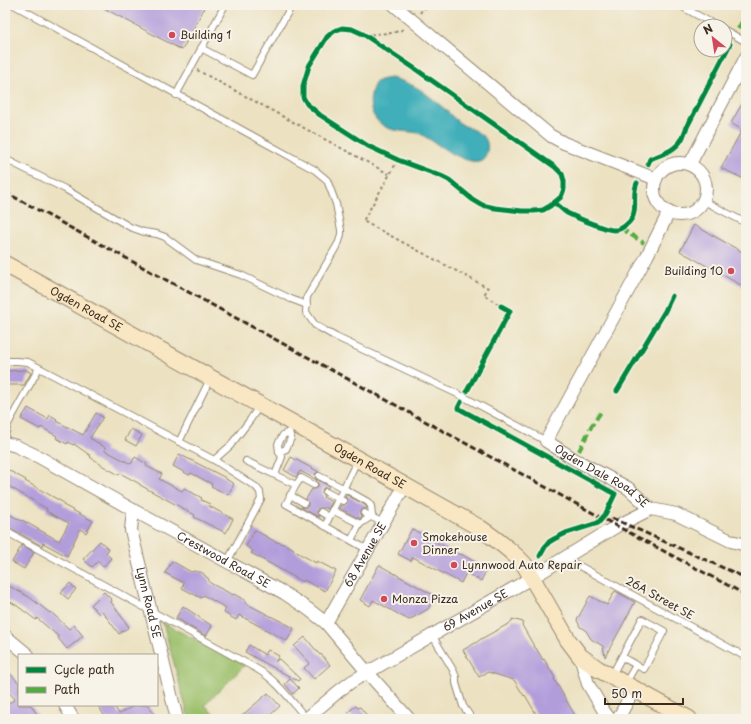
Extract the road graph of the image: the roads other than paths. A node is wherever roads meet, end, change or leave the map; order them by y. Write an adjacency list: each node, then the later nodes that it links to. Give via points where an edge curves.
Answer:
1 (14, 5): 11 (lane)
2 (225, 5): 9 (lane)
3 (292, 5): 9 (lane, via 252,75)
4 (394, 5): 14 (street, via 551,136)
5 (679, 5): 6 (lane)
6 (703, 18)
7 (733, 35): 8 (lane)
8 (746, 42)
9 (201, 48): 11 (lane)
10 (746, 57): 13 (street)
11 (176, 95): 19 (lane, via 315,170 327,180 336,204 341,234 339,242 307,297)
12 (5, 159): 19 (lane, via 65,189 130,228 165,237 196,260 241,275)
13 (690, 164): 14 (street, via 676,163 668,166); 15 (street, via 704,177)
14 (656, 179): 16 (street, via 654,186 658,203)
15 (704, 201): 16 (street, via 691,213 682,215); 17 (lane)
16 (669, 212): 26 (street)
17 (746, 223)
18 (5, 264): 22 (street, Ogden Road SE)
19 (307, 304): 26 (lane, via 306,312 320,328 464,396)
20 (5, 361): 21 (lane, via 28,362)
21 (39, 368): 25 (lane, via 8,424); 27 (lane)
22 (211, 377): 23 (street, Ogden Road SE); 27 (lane)
23 (260, 404): 24 (street, Ogden Road SE); 31 (lane, via 230,446)
24 (291, 428): 29 (lane, via 291,438 286,449); 29 (lane, via 278,444); 30 (street, Ogden Road SE)
25 (5, 436)
26 (546, 441): 44 (street, Ogden Dale Road SE, via 628,488)
27 (179, 442): 31 (lane)
28 (5, 443): 45 (street, Crestwood Road SE, via 39,457)
29 (280, 454): 33 (lane); 34 (lane)
30 (358, 459): 37 (street, Ogden Road SE); 39 (lane)
31 (214, 460): 59 (lane, via 256,487 261,499)
32 (246, 461): 34 (lane)
33 (289, 461)
34 (275, 475): 36 (lane)
35 (319, 476): 39 (lane)
36 (296, 485): 38 (lane, via 300,478); 41 (lane)
37 (405, 485): 51 (street, 68 Avenue SE); 60 (street, Ogden Road SE, via 492,536 515,554)
38 (314, 486)
39 (343, 488): 42 (lane); 49 (lane, via 368,502)
40 (326, 492): 42 (lane)
41 (290, 495): 43 (lane); 53 (lane, via 286,504)
42 (340, 500): 46 (lane)
43 (304, 503)
44 (651, 509): 56 (street, Ogden Dale Road SE, via 676,514 731,541); 58 (street, 69 Avenue SE, via 617,526)
45 (133, 510): 59 (street, Crestwood Road SE); 61 (street, Lynn Road SE, via 132,530)
46 (332, 510): 50 (lane); 52 (lane)
47 (321, 512): 50 (lane)
48 (364, 513): 49 (lane)
49 (372, 516): 51 (lane); 52 (lane)
50 (329, 517): 53 (lane)
51 (383, 522): 57 (street, 68 Avenue SE)
52 (360, 524): 55 (lane)
53 (325, 526): 55 (lane)
54 (5, 531): 61 (lane)
55 (351, 540): 57 (lane)
56 (746, 545)
57 (368, 550): 62 (street, 68 Avenue SE)
58 (565, 558): 60 (street, 69 Avenue SE); 68 (lane, 26A Street SE)
59 (227, 562): 62 (street, Crestwood Road SE, via 284,593)
60 (532, 577): 63 (street, 69 Avenue SE); 66 (street, Ogden Road SE, via 557,622)
61 (151, 611): 74 (street, Lynn Road SE); 75 (lane, via 258,668 278,685)
62 (326, 623): 70 (street, Crestwood Road SE)
63 (432, 635): 70 (street, 69 Avenue SE); 77 (lane, via 453,670 463,706)
64 (5, 636): 65 (street)
65 (27, 654)
66 (580, 656): 71 (street, Ogden Road SE); 78 (street, via 588,684)
67 (622, 657): 69 (lane); 69 (lane, via 642,619 664,631 644,669); 71 (lane)
68 (746, 657)
69 (636, 665): 71 (lane)
70 (367, 672): 75 (street, 69 Avenue SE, via 339,691); 76 (street, Crestwood Road SE)
71 (624, 683): 79 (street); 80 (street, Ogden Road SE)
72 (66, 706): 73 (street)
73 (73, 719)
74 (177, 719)
75 (306, 719)
76 (409, 719)
77 (472, 719)
78 (610, 719)
79 (618, 719)
80 (689, 719)

